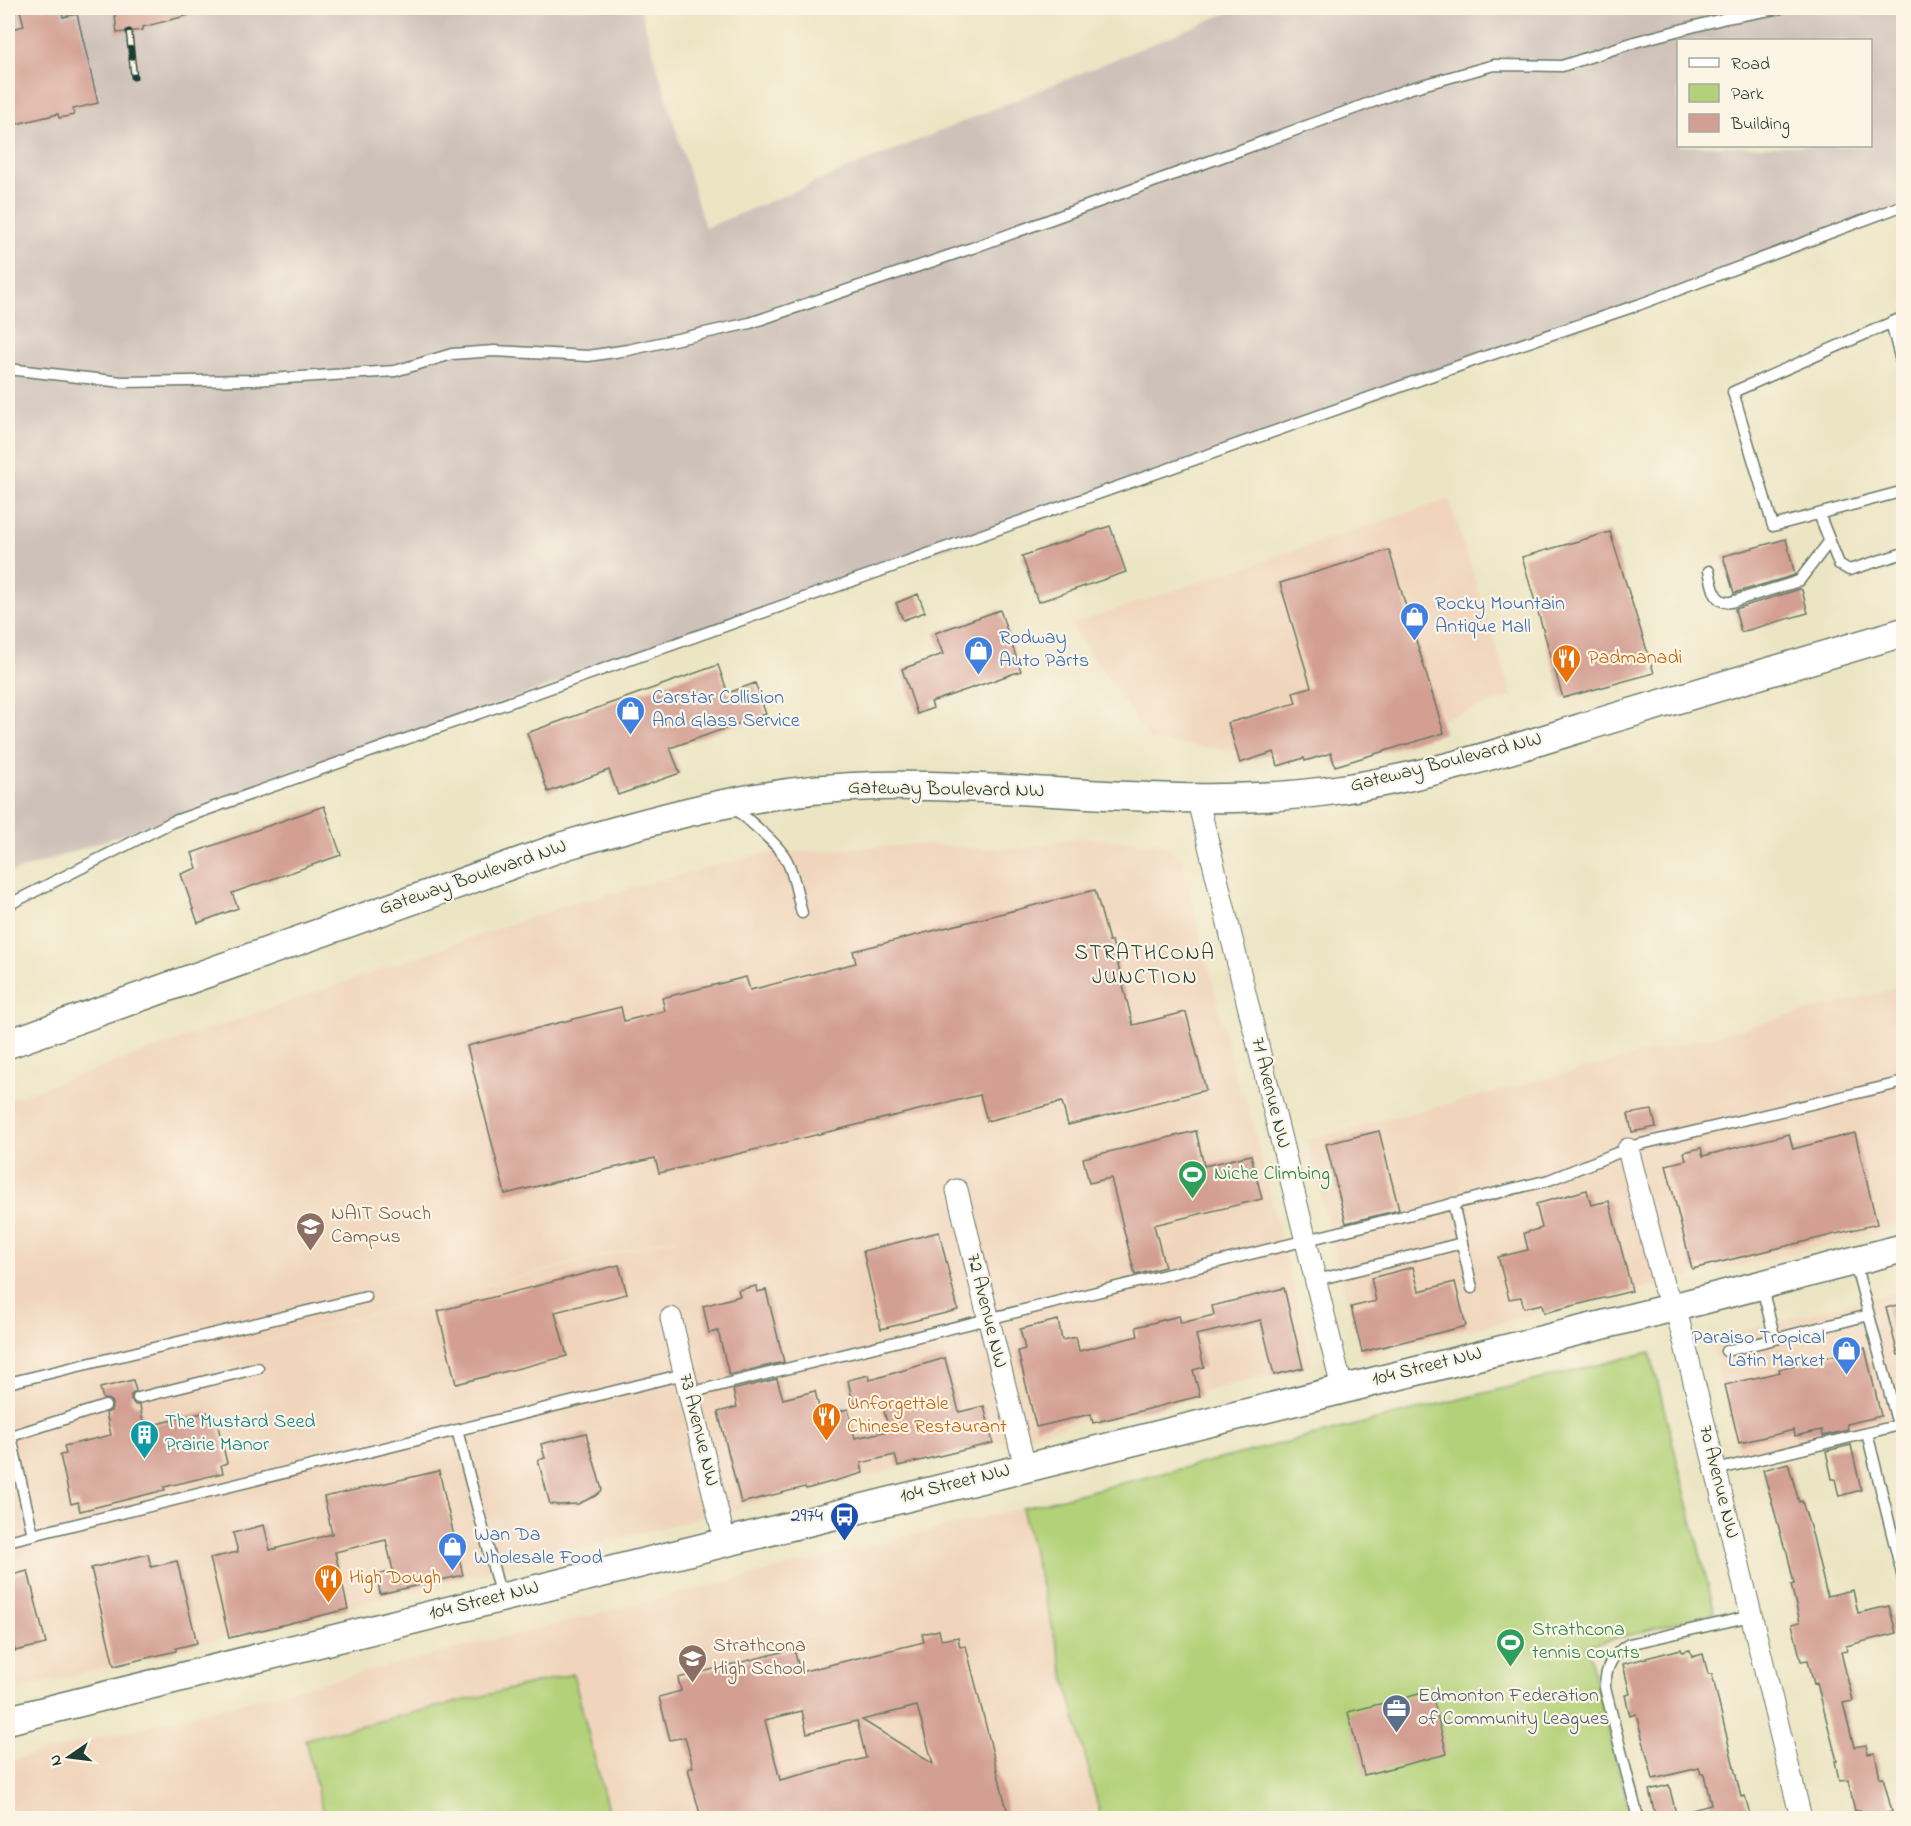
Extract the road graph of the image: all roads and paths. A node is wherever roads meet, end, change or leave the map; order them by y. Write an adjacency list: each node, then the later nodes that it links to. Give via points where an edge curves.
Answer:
1 (1781, 8): 5 (lane, via 1638,41 1562,66 1494,65 1408,89 972,248 750,324 628,350 588,356 494,351 453,354 395,371 254,380 122,382)
2 (1904, 205): 15 (lane, via 1638,305 172,822)
3 (1904, 317): 4 (lane)
4 (1891, 322): 6 (lane); 8 (lane, via 1733,392 1773,526)
5 (8, 369)
6 (1904, 373)
7 (1904, 491): 8 (lane)
8 (1819, 514): 9 (lane)
9 (1829, 542): 10 (lane, via 1839,564 1849,570); 11 (lane, via 1799,581 1731,602 1718,600)
10 (1904, 553)
11 (1709, 571)
12 (1904, 632): 13 (main road, Gateway Boulevard NW, via 1421,774 1330,791)
13 (1197, 797): 14 (main road, Gateway Boulevard NW, via 878,786 810,789); 22 (street, 71 Avenue NW)
14 (728, 802): 16 (lane, via 786,859); 17 (main road, Gateway Boulevard NW, via 567,845)
15 (8, 905)
16 (802, 913)
17 (8, 1044)
18 (1904, 1082): 19 (lane)
19 (1628, 1149): 21 (lane, via 1549,1180); 30 (street, 70 Avenue NW, via 1664,1288)
20 (957, 1190): 33 (street, 72 Avenue NW)
21 (1453, 1203): 22 (lane); 23 (lane)
22 (1306, 1240): 26 (street, 71 Avenue NW); 33 (lane)
23 (1462, 1243): 26 (lane); 28 (lane)
24 (1904, 1248): 25 (main road, 104 Street NW)
25 (1854, 1260): 27 (main road, 104 Street NW); 31 (lane)
26 (1317, 1280): 39 (street, 71 Avenue NW)
27 (1761, 1284): 30 (main road, 104 Street NW); 34 (lane)
28 (1473, 1288)
29 (366, 1297): 37 (lane)
30 (1675, 1307): 39 (main road, 104 Street NW); 47 (street, 70 Avenue NW)
31 (1869, 1315): 34 (lane); 42 (lane)
32 (671, 1318): 38 (street, 73 Avenue NW)
33 (988, 1318): 38 (lane); 46 (street, 72 Avenue NW)
34 (1775, 1339): 35 (lane)
35 (1726, 1351)
36 (258, 1368): 40 (lane)
37 (8, 1383)
38 (686, 1383): 43 (lane); 50 (street, 73 Avenue NW)
39 (1342, 1388): 46 (main road, 104 Street NW)
40 (138, 1398)
41 (105, 1406): 45 (lane)
42 (1901, 1425): 44 (lane)
43 (457, 1430): 48 (lane); 52 (lane)
44 (1867, 1433): 47 (lane); 51 (lane)
45 (9, 1437): 48 (lane)
46 (1025, 1467): 50 (main road, 104 Street NW)
47 (1716, 1470): 53 (street, 70 Avenue NW)
48 (33, 1535): 49 (lane)
49 (8, 1541)
50 (725, 1542): 52 (main road, 104 Street NW)
51 (1904, 1582)
52 (501, 1597): 54 (main road, 104 Street NW)
53 (1751, 1616): 55 (lane, via 1629,1644 1618,1650 1611,1661 1605,1674 1605,1688); 56 (street, 70 Avenue NW)
54 (8, 1720)
55 (1638, 1818)
56 (1801, 1818)

